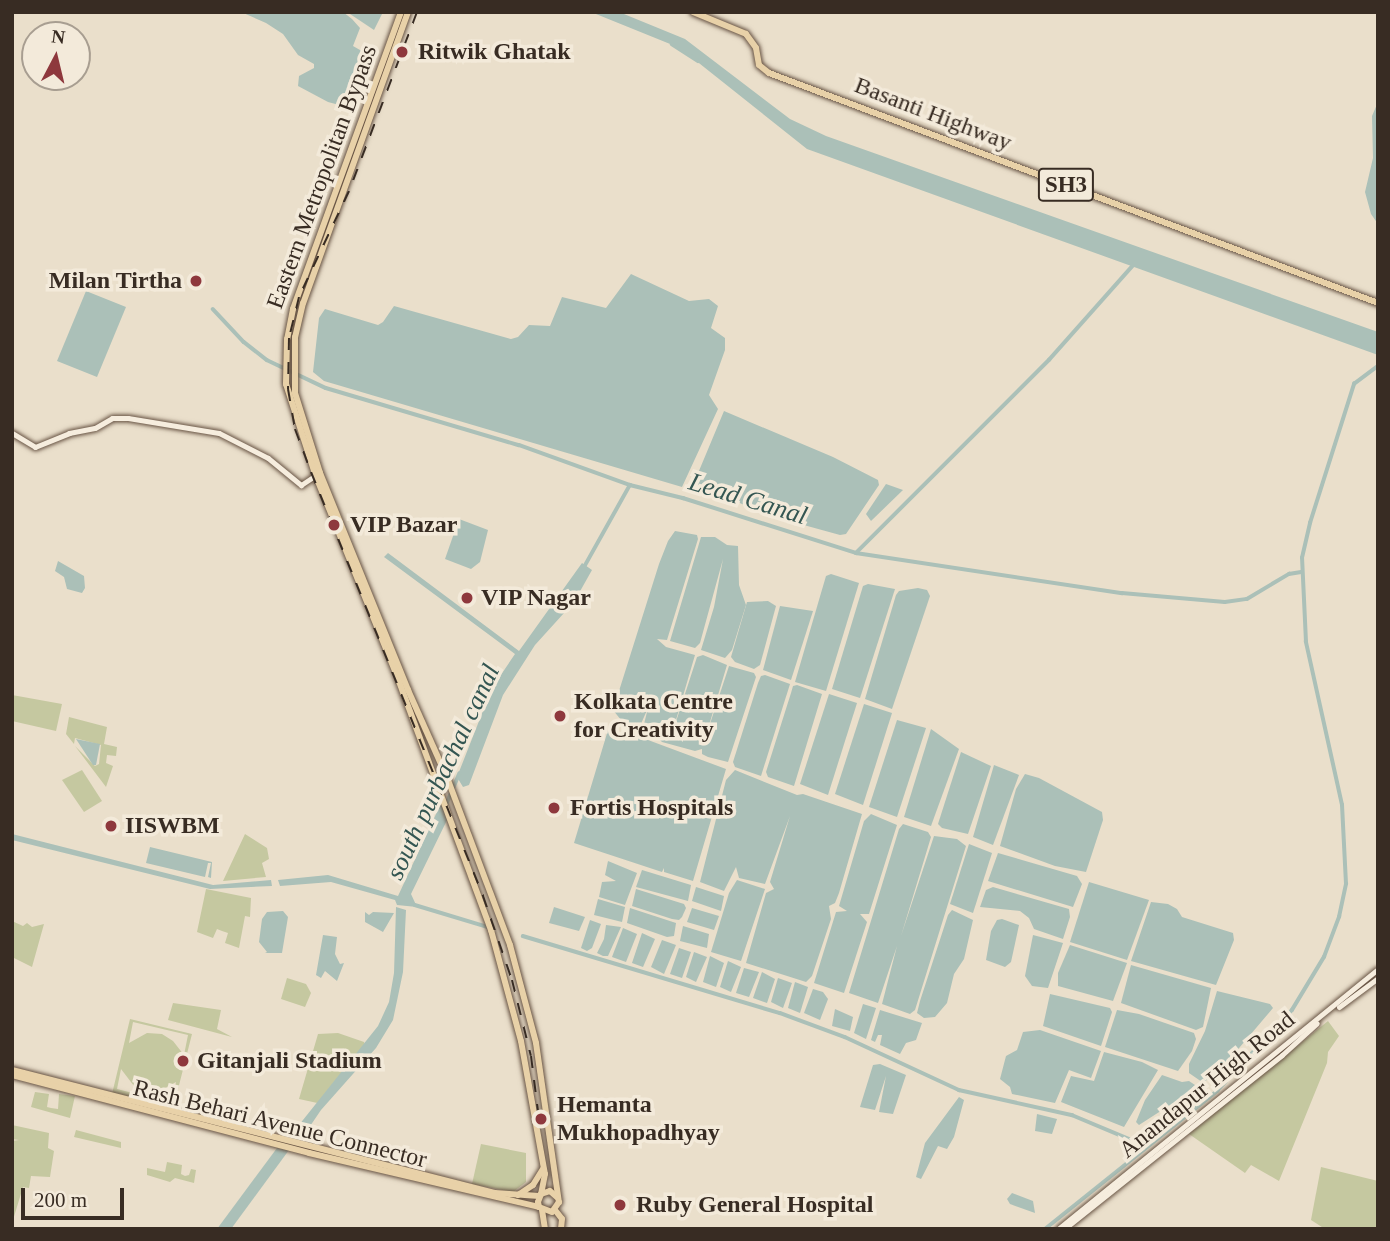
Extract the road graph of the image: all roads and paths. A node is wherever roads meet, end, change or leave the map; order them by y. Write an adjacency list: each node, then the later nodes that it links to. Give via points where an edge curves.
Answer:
1 (401, 12): 4 (main road, Eastern Metropolitan Bypass)
2 (408, 12): 4 (main road)
3 (693, 12): 5 (main road, Basanti Highway / SH3, via 742,31 754,43 758,59 769,73)
4 (387, 60): 6 (main road, via 303,302 295,337); 6 (main road, Eastern Metropolitan Bypass, via 289,325 286,375)
5 (1378, 303)
6 (295, 410): 8 (main road, Eastern Metropolitan Bypass)
7 (12, 433): 8 (main road, via 35,447 112,418 128,418 219,433 268,458 301,485)
8 (318, 473): 13 (main road, Eastern Metropolitan Bypass, via 454,823 522,1041); 16 (main road, via 448,780 510,945 536,1039)
9 (1378, 969): 21 (main road, Anandapur High Road)
10 (1378, 978): 22 (main road, Anandapur High Road)
11 (12, 1073): 12 (main road, Rash Behari Avenue Connector)
12 (297, 1147): 15 (main road); 17 (main road, Rash Behari Avenue Connector)
13 (543, 1169): 14 (main road, Eastern Metropolitan Bypass); 15 (main road, via 530,1188)
14 (540, 1195): 15 (main road); 16 (main road, via 550,1191); 17 (main road, Eastern Metropolitan Bypass)
15 (514, 1196)
16 (557, 1197): 18 (main road)
17 (540, 1209): 18 (main road, Rash Behari Avenue Connector); 19 (main road)
18 (555, 1210): 20 (main road, via 562,1219)
19 (545, 1229)
20 (561, 1229)
21 (1058, 1229)
22 (1064, 1229)

